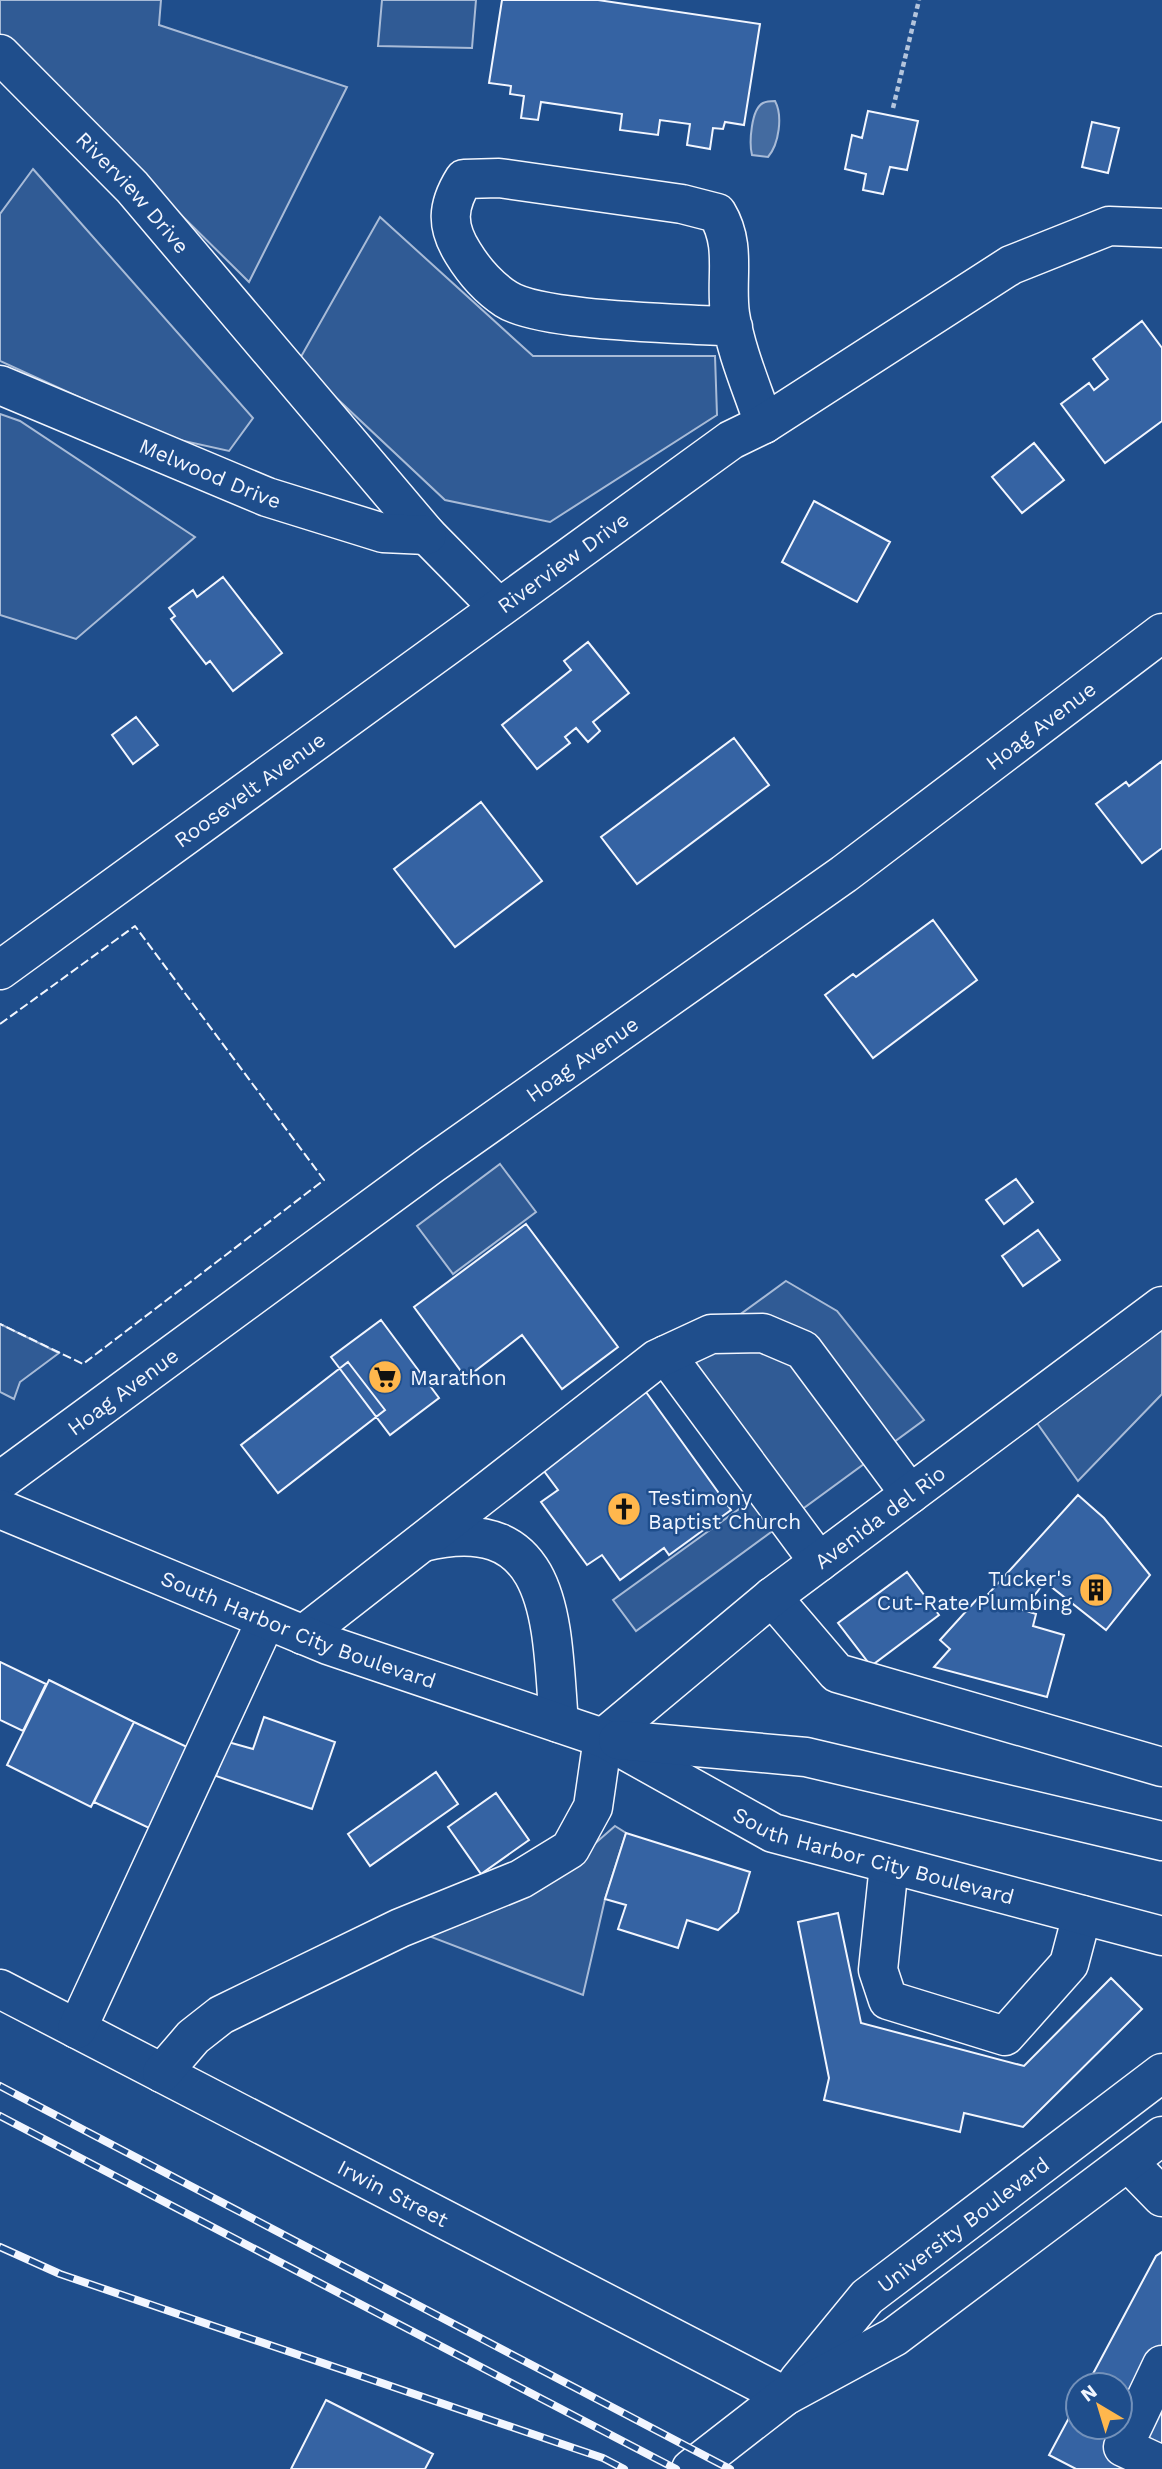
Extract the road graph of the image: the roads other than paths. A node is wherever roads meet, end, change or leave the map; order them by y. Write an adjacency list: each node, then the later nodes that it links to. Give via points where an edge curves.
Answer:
1 (0, 54): 6 (street, Riverview Drive, via 132,187)
2 (1162, 228): 5 (street, Riverview Drive, via 1109,226 1012,265)
3 (733, 327): 3 (street, via 728,231 717,214 682,204 499,178 464,179 452,199 451,234 476,274 508,300 540,312); 5 (street)
4 (0, 385): 6 (street, Melwood Drive, via 267,497 383,533)
5 (764, 424): 7 (street, Riverview Drive, via 731,440)
6 (427, 535): 7 (street, Riverview Drive)
7 (498, 607): 9 (street, Roosevelt Avenue)
8 (1162, 633): 12 (street, Hoag Avenue, via 844,874 432,1164)
9 (7, 953)
10 (1162, 1306): 13 (street, Avenida del Rio)
11 (666, 1355): 13 (street, via 711,1334 763,1333 803,1349); 15 (street); 16 (street)
12 (0, 1481)
13 (910, 1494): 16 (street, Avenida del Rio)
14 (0, 1509): 18 (street, South Harbor City Boulevard)
15 (422, 1542): 19 (street); 20 (street, via 480,1538 520,1555 530,1568 551,1617)
16 (819, 1562): 17 (street, Avenida del Rio)
17 (772, 1597): 21 (street, Avenida del Rio); 22 (street, via 837,1673)
18 (266, 1620): 19 (street, South Harbor City Boulevard); 28 (street)
19 (303, 1635): 20 (street, South Harbor City Boulevard)
20 (559, 1723): 21 (street, South Harbor City Boulevard)
21 (603, 1738): 23 (street, South Harbor City Boulevard, via 806,1757); 24 (street, South Harbor City Boulevard, via 773,1833); 29 (street, via 593,1807 570,1849 522,1879 400,1928 221,2015 193,2036)
22 (1162, 1767)
23 (1162, 1841)
24 (889, 1865): 25 (street, South Harbor City Boulevard); 25 (street, via 878,1970 888,2000 1004,2036 1069,1964)
25 (1082, 1915): 26 (street, South Harbor City Boulevard)
26 (1162, 1936)
27 (0, 1989): 28 (street, Irwin Street)
28 (77, 2029): 29 (street, Irwin Street)
29 (162, 2073): 35 (street, Irwin Street)
30 (1162, 2073): 35 (street, University Boulevard, via 867,2297)
31 (1162, 2136): 32 (street, University Boulevard)
32 (1128, 2162): 33 (street); 35 (street, University Boulevard, via 894,2337)
33 (1162, 2197)
34 (1162, 2365): 36 (street, via 1123,2447)
35 (785, 2396): 37 (street, University Boulevard)
36 (1162, 2465)
37 (691, 2469)

